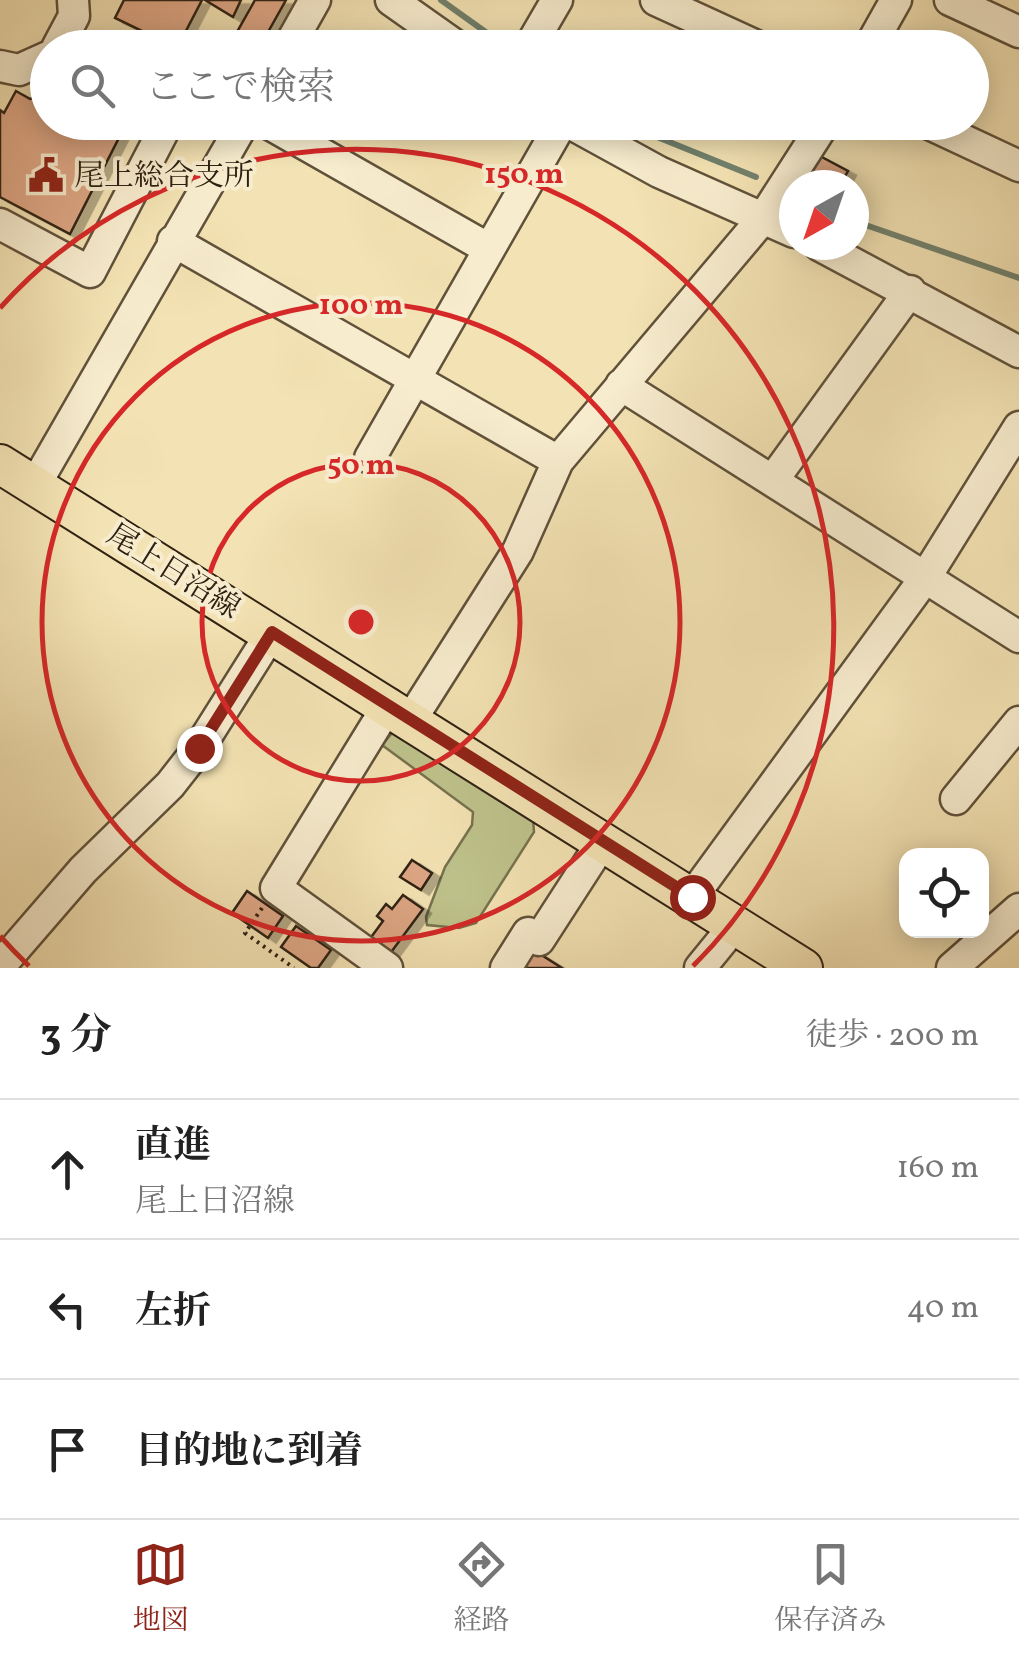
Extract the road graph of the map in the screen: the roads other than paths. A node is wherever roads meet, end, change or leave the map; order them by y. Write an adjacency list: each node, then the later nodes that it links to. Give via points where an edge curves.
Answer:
1 (73, 0): 8 (street)
2 (315, 0): 9 (street)
3 (391, 0): 10 (street)
4 (558, 0): 11 (street)
5 (656, 0): 12 (street)
6 (896, 0): 13 (street)
7 (950, 0): 14 (street)
8 (69, 30)
9 (298, 30)
10 (434, 30)
11 (540, 30)
12 (722, 30)
13 (880, 30)
14 (1019, 32)
15 (30, 64): 16 (street, via 19,70)
16 (0, 66)
17 (159, 140): 26 (street, via 90,272)
18 (234, 140): 28 (street)
19 (273, 140): 29 (street)
20 (554, 140): 29 (street)
21 (599, 140): 25 (street)
22 (813, 140): 25 (street)
23 (964, 140): 24 (street)
24 (1019, 166)
25 (764, 216): 27 (street); 34 (street)
26 (0, 224)
27 (779, 224)
28 (173, 241): 33 (street); 40 (street)
29 (489, 249): 33 (street)
30 (849, 260): 31 (street)
31 (910, 291): 32 (street); 39 (street)
32 (1019, 352)
33 (416, 382): 36 (street); 37 (street)
34 (622, 385): 37 (street); 39 (street)
35 (1019, 427): 41 (street)
36 (370, 458)
37 (558, 461): 44 (street, via 518,551)
38 (0, 464): 40 (main road, 尾上日沼線)
39 (774, 480): 41 (street)
40 (35, 485): 42 (main road, 尾上日沼線)
41 (925, 578): 43 (street); 48 (street)
42 (272, 632): 44 (main road, 尾上日沼線); 51 (street, via 170,785 83,870)
43 (1019, 637)
44 (400, 712): 47 (main road, 尾上日沼線); 52 (street, via 276,888)
45 (1019, 722): 46 (street)
46 (956, 798)
47 (603, 841): 48 (main road, 尾上日沼線); 53 (street, via 539,940 528,934)
48 (692, 897): 50 (main road, 尾上日沼線)
49 (1019, 909): 56 (street)
50 (735, 924): 54 (street); 55 (main road, 尾上日沼線)
51 (0, 966)
52 (387, 968)
53 (506, 968)
54 (700, 968)
55 (803, 968)
56 (952, 968)

